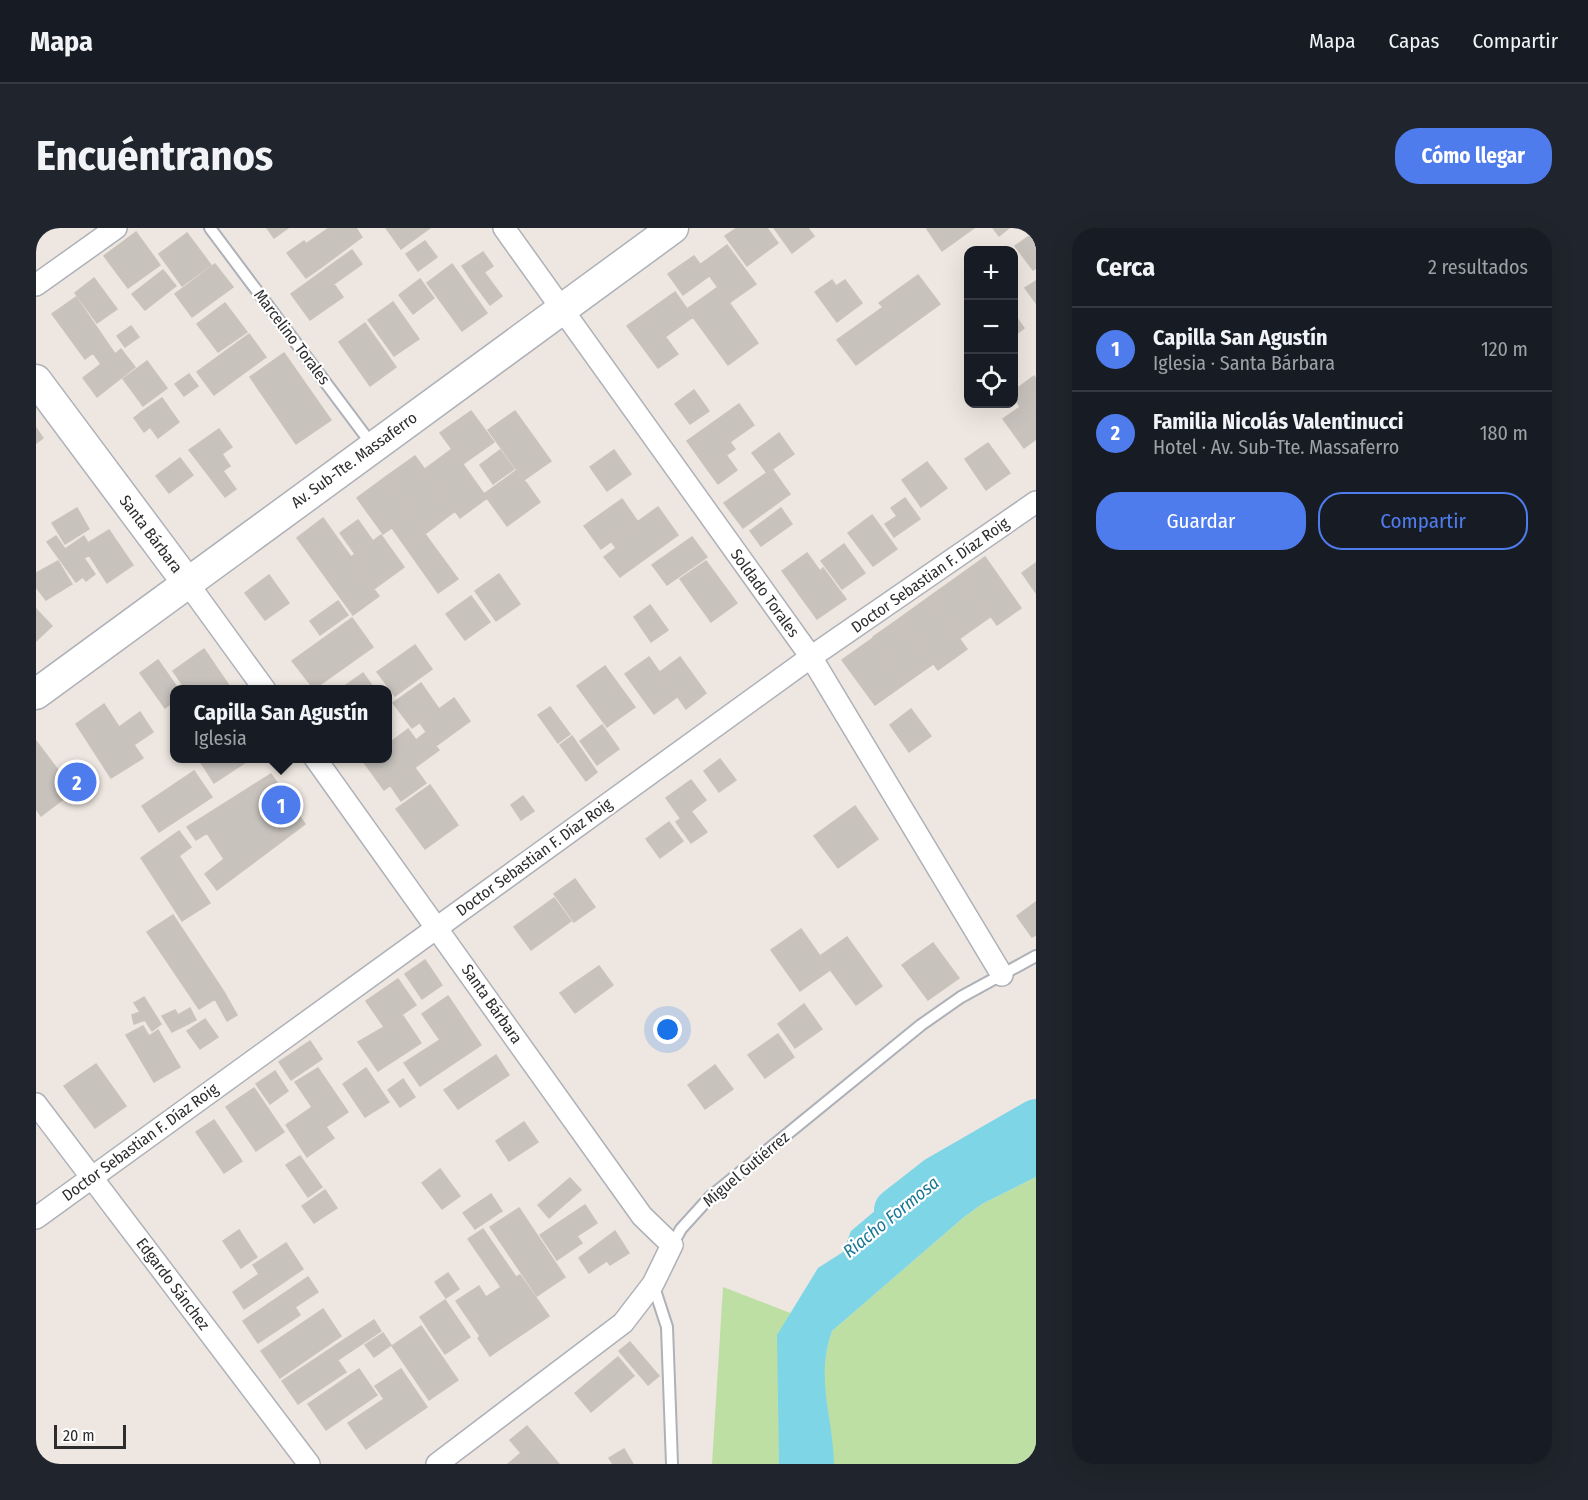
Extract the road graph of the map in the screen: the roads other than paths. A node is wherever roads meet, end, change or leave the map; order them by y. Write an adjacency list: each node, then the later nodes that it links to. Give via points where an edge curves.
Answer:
1 (116, 228): 5 (street)
2 (210, 228): 8 (lane, Marcelino Torales)
3 (504, 228): 6 (street, Soldado Torales)
4 (673, 228): 6 (main road, Av. Sub-Tte. Massaferro)
5 (36, 285)
6 (560, 309): 8 (main road, Av. Sub-Tte. Massaferro); 11 (street, Soldado Torales)
7 (36, 380): 10 (main road, Santa Bárbara)
8 (374, 447): 10 (main road, Av. Sub-Tte. Massaferro)
9 (1036, 502): 11 (street, Doctor Sebastian F. Díaz Roig)
10 (186, 581): 12 (street, Santa Bárbara); 13 (main road, Av. Sub-Tte. Massaferro)
11 (811, 657): 15 (street, Doctor Sebastian F. Díaz Roig); 17 (street, Soldado Torales)
12 (261, 685)
13 (36, 694)
14 (318, 763): 15 (street, Santa Bárbara)
15 (438, 927): 19 (street, Doctor Sebastian F. Díaz Roig); 21 (street, Santa Bárbara, via 642,1216)
16 (1036, 956): 17 (lane, Miguel Gutiérrez)
17 (1002, 975): 21 (lane, Miguel Gutiérrez, via 921,1025 710,1197)
18 (36, 1104): 19 (street, Edgardo Sánchez)
19 (91, 1177): 20 (street, Doctor Sebastian F. Díaz Roig); 23 (street, Edgardo Sánchez)
20 (36, 1218)
21 (672, 1245): 22 (street, Miguel Gutiérrez)
22 (653, 1284): 24 (street, Miguel Gutiérrez, via 623,1323); 25 (lane, via 668,1327)
23 (309, 1464)
24 (437, 1464)
25 (672, 1464)

